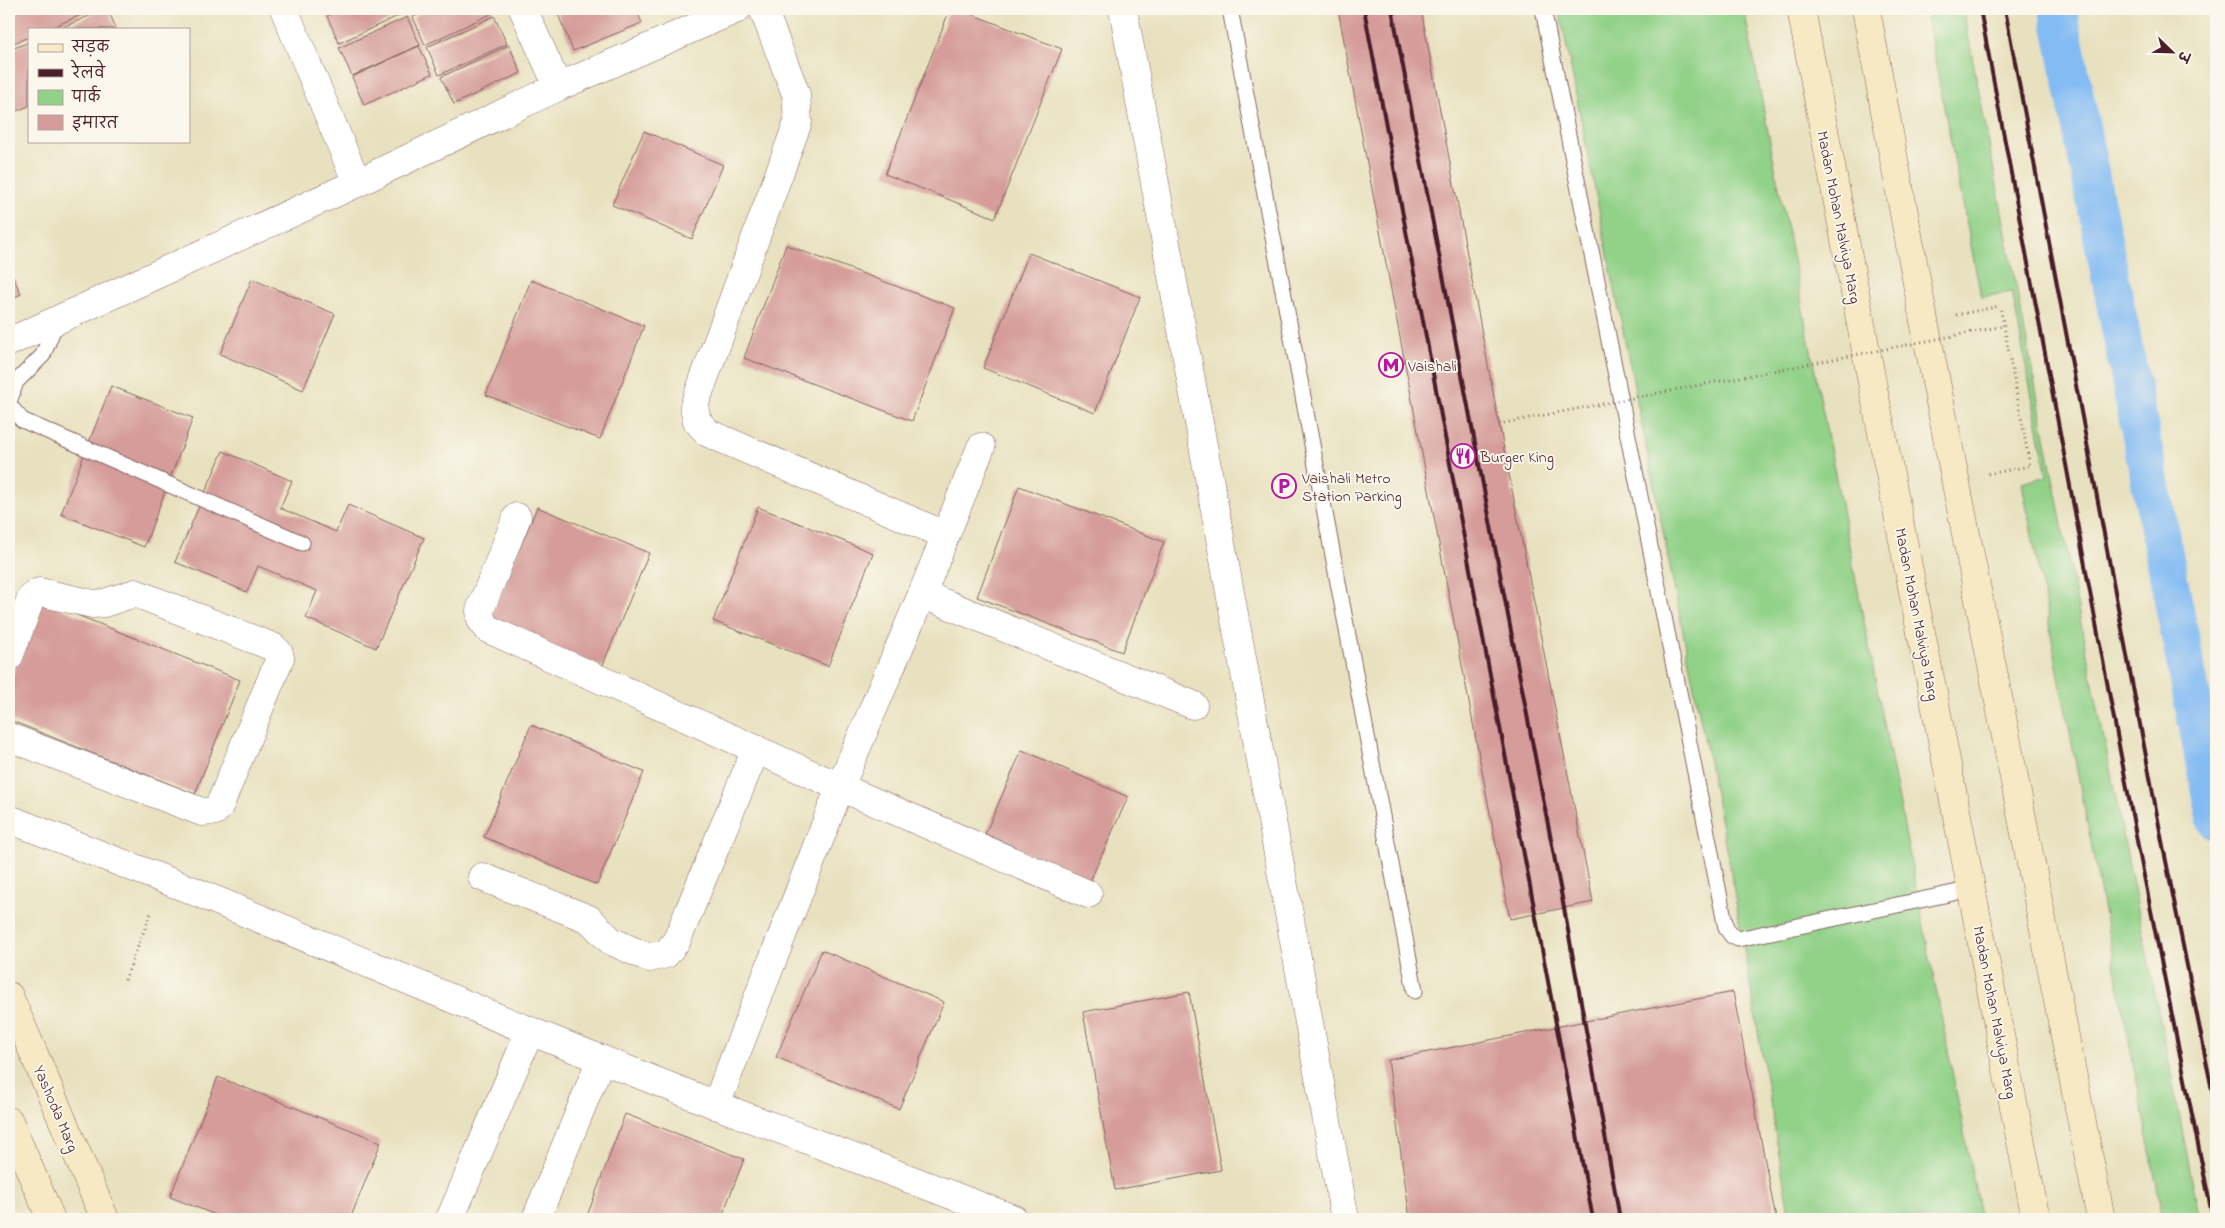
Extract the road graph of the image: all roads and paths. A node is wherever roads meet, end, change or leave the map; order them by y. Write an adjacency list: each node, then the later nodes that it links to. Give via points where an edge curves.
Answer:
1 (284, 9): 11 (street)
2 (523, 9): 10 (street)
3 (737, 9): 10 (street)
4 (763, 9): 21 (street, via 796,94 798,122 694,406 697,421 708,432)
5 (1123, 9): 46 (street)
6 (1230, 9): 35 (lane)
7 (1543, 9): 32 (lane, via 1726,928 1738,939)
8 (1801, 9): 32 (main road, Madan Mohan Malviya Marg, via 1861,332)
9 (1866, 9): 13 (main road)
10 (558, 87): 11 (street)
11 (357, 183): 12 (street)
12 (57, 320): 15 (street); 16 (lane, via 43,355 16,382)
13 (1924, 321): 14 (path, bridge, via 2000,306); 19 (main road)
14 (2004, 326): 17 (path, bridge); 19 (path, via 2030,466)
15 (9, 342)
16 (9, 404): 22 (lane, via 22,420)
17 (1499, 424)
18 (981, 447): 21 (street)
19 (1956, 481): 48 (main road)
20 (517, 517): 27 (street, via 480,610 481,620 488,629)
21 (945, 535): 23 (street)
22 (302, 543)
23 (922, 594): 25 (street); 28 (street)
24 (9, 657): 26 (street, via 31,598 39,592 93,604 135,593 273,647 280,658 215,812 202,812)
25 (1193, 705)
26 (9, 737)
27 (756, 749): 28 (street); 30 (street, via 678,940 666,954 649,958 610,941 589,919)
28 (840, 786): 33 (street); 39 (street)
29 (9, 819): 31 (street)
30 (482, 877)
31 (164, 880): 34 (path); 37 (street)
32 (1972, 889): 47 (main road, Madan Mohan Malviya Marg)
33 (1088, 894)
34 (125, 980)
35 (1415, 991)
36 (9, 996): 42 (main road, Yashoda Marg)
37 (530, 1031): 38 (street); 43 (street)
38 (601, 1059): 39 (street); 44 (street)
39 (716, 1105): 45 (street)
40 (9, 1121): 41 (main road)
41 (51, 1219)
42 (105, 1219)
43 (450, 1219)
44 (536, 1219)
45 (1014, 1219)
46 (1345, 1219)
47 (2036, 1219)
48 (2101, 1219)

